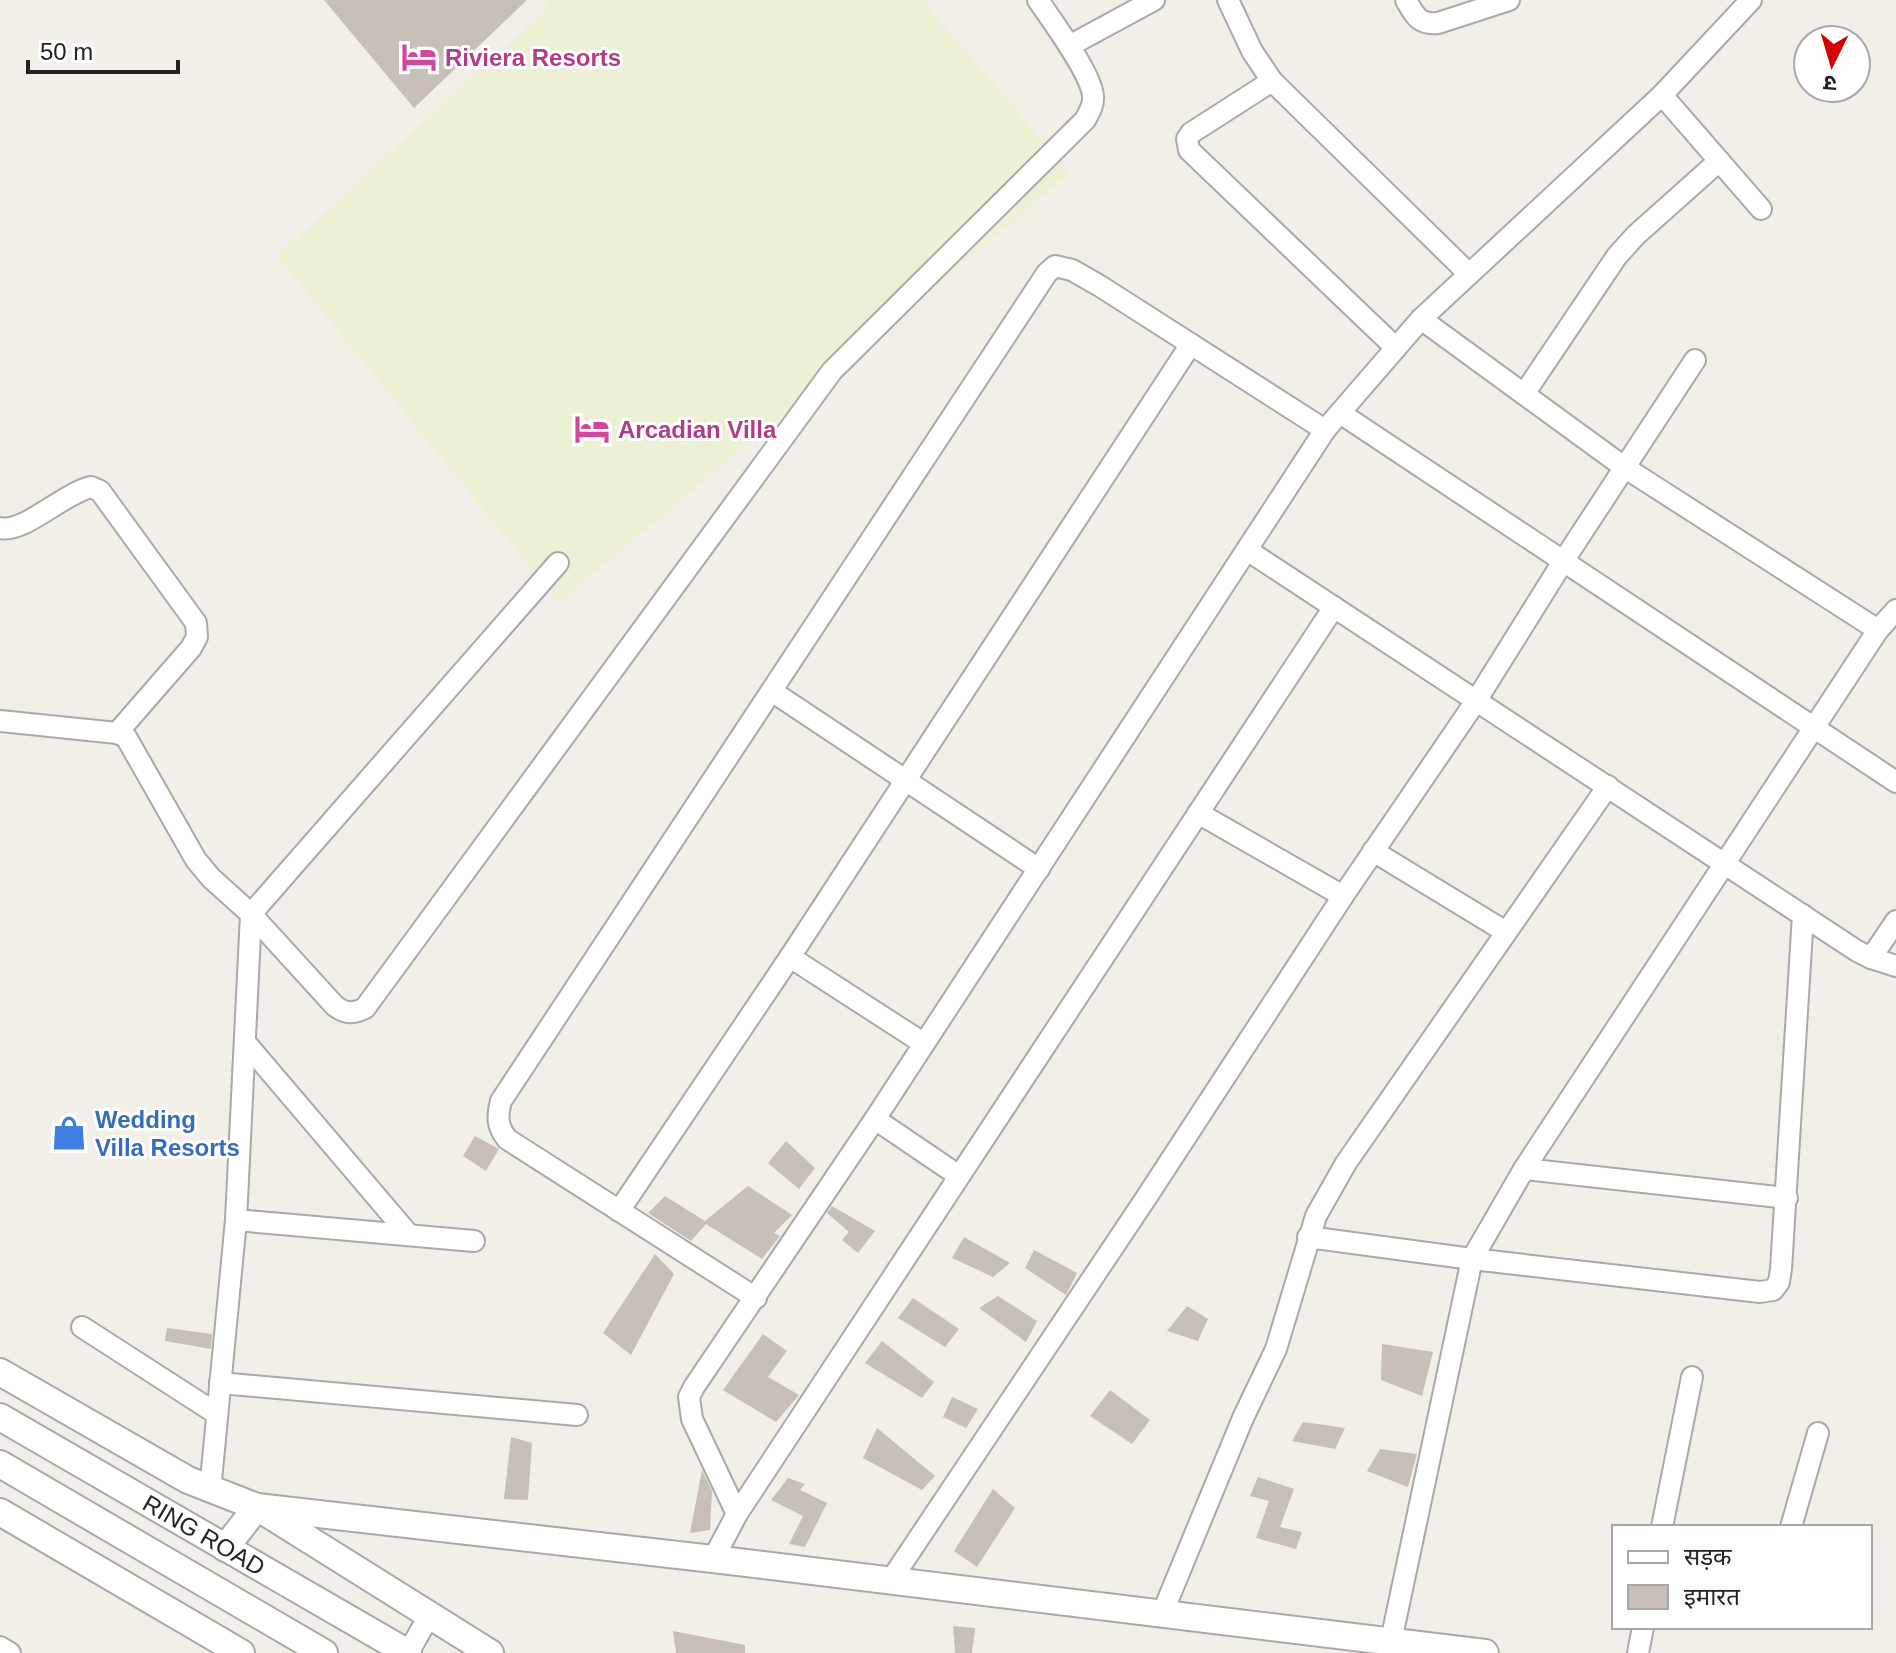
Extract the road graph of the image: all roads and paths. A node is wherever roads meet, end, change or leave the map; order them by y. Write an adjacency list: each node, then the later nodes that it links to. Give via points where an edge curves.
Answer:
1 (1038, 0): 7 (street)
2 (1154, 0): 7 (street)
3 (1228, 0): 8 (street)
4 (1406, 0): 5 (street, via 1428,24)
5 (1509, 0)
6 (1751, 0): 9 (street)
7 (1069, 46): 41 (street, via 1093,95 1085,120 832,371 365,1008 345,1013 335,1006)
8 (1272, 81): 12 (street); 15 (street, via 1191,133 1187,145)
9 (1662, 95): 10 (street); 12 (street)
10 (1719, 161): 11 (street); 17 (street, via 1617,256)
11 (1761, 209)
12 (1468, 273): 13 (street)
13 (1421, 319): 15 (street); 17 (street)
14 (1191, 344): 19 (street); 28 (street, via 1091,281 1055,266); 33 (street)
15 (1396, 348): 18 (street)
16 (1695, 360): 20 (street)
17 (1524, 394): 20 (street)
18 (1340, 413): 19 (street); 23 (street)
19 (1325, 430): 22 (street)
20 (1624, 467): 23 (street); 27 (street)
21 (0, 528): 32 (street, via 15,528 73,493 91,487 100,491 196,623 191,648)
22 (1247, 550): 25 (street); 39 (street)
23 (1564, 560): 29 (street); 31 (street)
24 (558, 563): 41 (street)
25 (1334, 607): 29 (street); 36 (street)
26 (1896, 610): 27 (street)
27 (1878, 630): 31 (street)
28 (773, 692): 33 (street); 54 (street, via 501,1101 499,1130 507,1139)
29 (1476, 701): 35 (street); 37 (street)
30 (0, 721): 32 (street)
31 (1815, 726): 34 (street); 38 (street)
32 (117, 733): 41 (street, via 131,744 196,860)
33 (905, 782): 39 (street); 45 (street)
34 (1896, 782)
35 (1608, 786): 38 (street); 44 (street)
36 (1198, 813): 40 (street); 52 (street)
37 (1373, 851): 40 (street); 44 (street)
38 (1726, 864): 42 (street); 51 (street)
39 (1039, 869): 49 (street)
40 (1343, 896): 81 (street)
41 (251, 914): 48 (street)
42 (1803, 915): 46 (street); 53 (street)
43 (1896, 921): 46 (street)
44 (1506, 932): 57 (street, via 1346,1163)
45 (790, 957): 49 (street); 54 (street)
46 (1871, 958): 47 (street)
47 (1896, 966)
48 (245, 1042): 55 (street); 56 (street)
49 (923, 1043): 50 (street)
50 (875, 1119): 52 (street); 60 (street)
51 (1524, 1169): 53 (street); 59 (street)
52 (959, 1176): 74 (street)
53 (1787, 1198): 59 (street, via 1781,1269 1773,1290)
54 (619, 1211): 60 (street)
55 (236, 1220): 56 (street); 64 (street)
56 (409, 1235): 58 (street)
57 (1308, 1237): 59 (street); 82 (street, via 1276,1349)
58 (474, 1241)
59 (1472, 1259): 85 (street)
60 (756, 1298): 74 (street, via 689,1397 692,1419)
61 (82, 1327): 66 (street)
62 (0, 1372): 65 (street)
63 (1692, 1377): 76 (street)
64 (220, 1383): 66 (street); 67 (street)
65 (25, 1387): 68 (street); 71 (street)
66 (217, 1414): 71 (street)
67 (577, 1415)
68 (3, 1419): 78 (street, RING ROAD)
69 (1818, 1433): 77 (street)
70 (0, 1464): 75 (street, RING ROAD)
71 (210, 1491): 72 (street)
72 (257, 1507): 78 (street); 80 (street); 83 (street)
73 (0, 1512): 79 (street)
74 (737, 1514): 80 (street)
75 (93, 1518): 79 (street); 91 (street, RING ROAD)
76 (1662, 1525)
77 (1792, 1525)
78 (225, 1548): 92 (street, RING ROAD)
79 (73, 1553): 90 (street)
80 (713, 1559): 81 (street)
81 (891, 1580): 82 (street)
82 (1162, 1614): 86 (street)
83 (429, 1616): 87 (street); 92 (street)
84 (1643, 1629): 95 (street)
85 (1391, 1641): 86 (street); 94 (street)
86 (1360, 1645)
87 (461, 1646): 93 (street)
88 (0, 1647): 89 (street)
89 (10, 1653)
90 (241, 1653)
91 (324, 1653)
92 (408, 1653)
93 (490, 1653)
94 (1485, 1653)
95 (1638, 1653)

